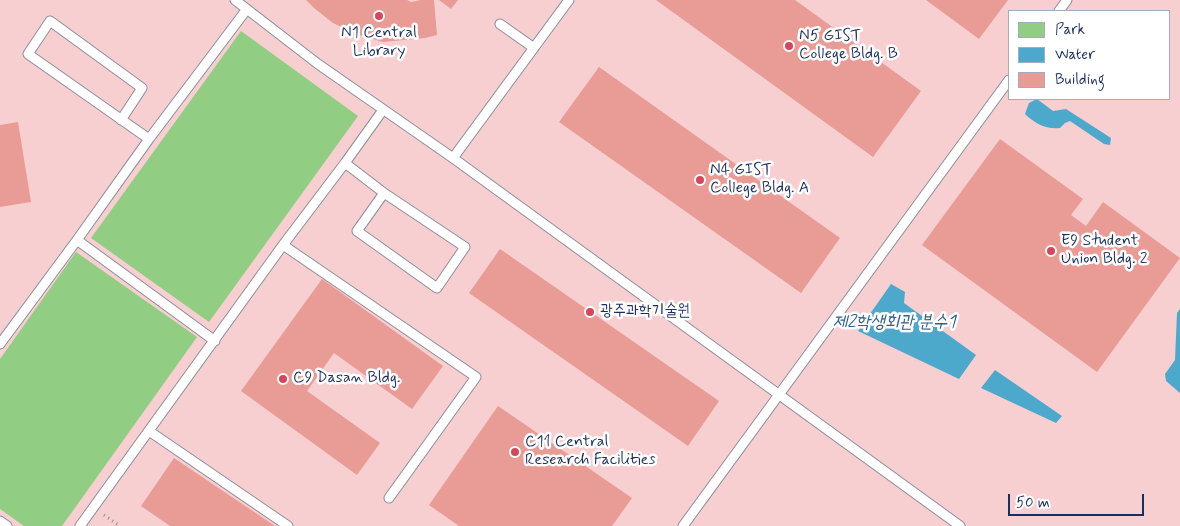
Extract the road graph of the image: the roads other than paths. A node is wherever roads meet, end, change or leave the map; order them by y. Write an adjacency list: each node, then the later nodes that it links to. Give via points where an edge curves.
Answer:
1 (236, 0): 3 (lane)
2 (569, 0): 5 (lane)
3 (247, 9): 7 (lane); 9 (lane)
4 (500, 24): 5 (lane)
5 (534, 48): 10 (lane)
6 (1008, 81): 17 (lane)
7 (383, 110): 10 (lane); 11 (lane)
8 (121, 120): 8 (lane, via 28,54 50,21 142,88); 9 (lane)
9 (149, 139): 13 (lane)
10 (453, 158): 17 (lane)
11 (346, 163): 12 (lane); 14 (lane)
12 (384, 193): 12 (lane, via 466,246 437,288 357,232)
13 (77, 240): 15 (lane); 16 (lane)
14 (283, 245): 15 (lane); 19 (lane, via 476,377)
15 (215, 341): 18 (lane)
16 (0, 342)
17 (779, 395): 24 (lane); 25 (lane)
18 (149, 431): 22 (lane); 23 (lane)
19 (389, 498)
20 (0, 521): 21 (lane)
21 (7, 526)
22 (80, 526)
23 (288, 526)
24 (683, 526)
25 (960, 526)

